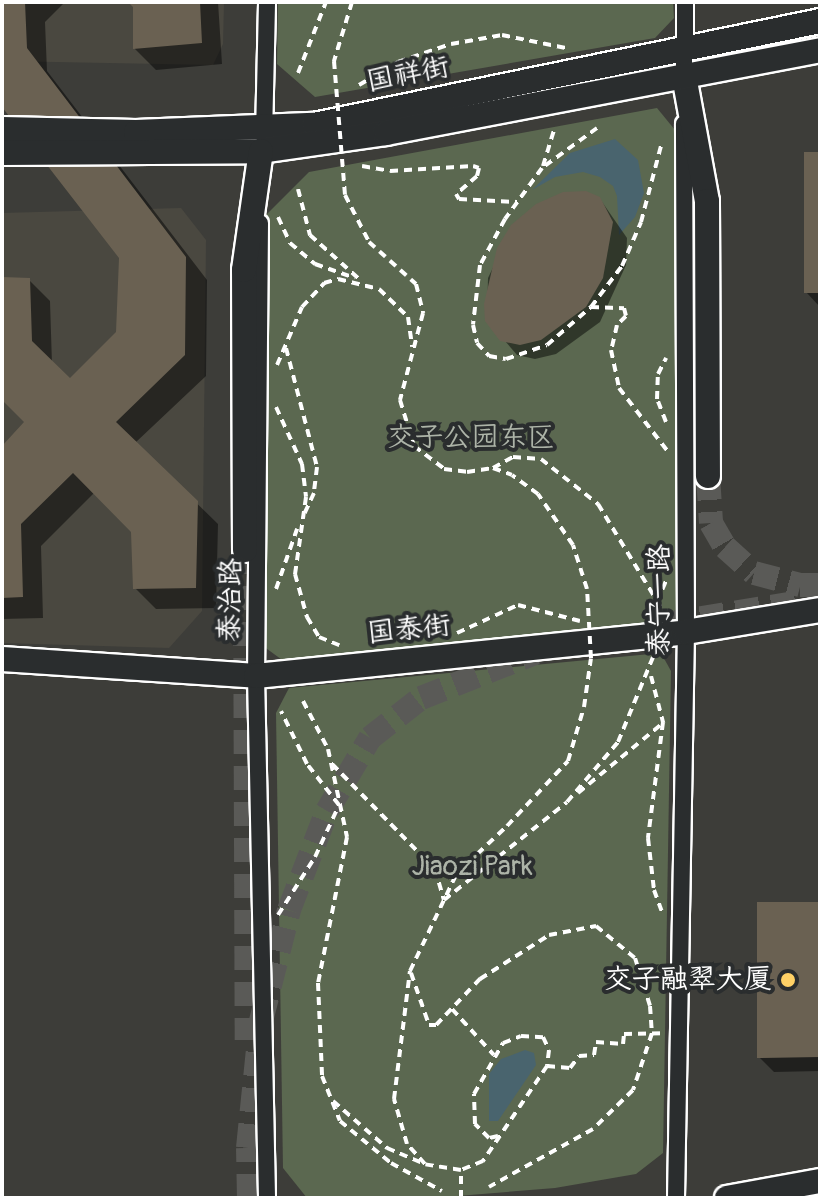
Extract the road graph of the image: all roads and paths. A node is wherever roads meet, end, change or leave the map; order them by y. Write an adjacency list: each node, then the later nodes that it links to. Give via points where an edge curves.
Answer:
1 (267, 2): 15 (street, 泰治路)
2 (326, 2): 9 (path)
3 (352, 2): 27 (path, bridge, via 334,61 345,195 369,242 416,284 423,313)
4 (685, 2): 7 (street, 泰宁一路)
5 (820, 21): 7 (main road, 国祥街)
6 (566, 48): 11 (path, via 502,35 451,44 398,62)
7 (685, 49): 10 (street, 泰宁一路); 15 (main road, 国祥街)
8 (820, 50): 10 (main road, 国祥街)
9 (298, 73)
10 (684, 76): 15 (main road, 国祥街, via 386,133); 34 (main road, via 707,201); 43 (street, 泰宁一路)
11 (359, 85)
12 (597, 128): 19 (path)
13 (2, 129): 15 (main road, 国祥街)
14 (554, 131): 19 (path)
15 (263, 140): 17 (main road, 国祥街); 36 (main road, via 244,270); 49 (street, 泰治路)
16 (662, 142): 24 (path, via 641,222 622,266)
17 (2, 153)
18 (362, 166): 21 (path, via 390,171 473,166 479,168 477,176 456,194 459,199)
19 (542, 168): 21 (path)
20 (298, 189): 23 (path, via 310,235)
21 (517, 202): 24 (path, via 480,265 473,299 477,343 489,356 506,359 528,353 571,328)
22 (275, 212): 23 (path, via 290,243 315,264)
23 (361, 281): 25 (path, via 324,283 302,307); 27 (path, via 379,289 408,317)
24 (591, 307): 30 (path, via 624,308 626,316 617,325 611,350 619,388)
25 (286, 348): 28 (path); 35 (path, via 317,467 314,493)
26 (670, 349): 30 (path, via 658,374 657,399 666,420)
27 (413, 351): 32 (path, via 400,400 414,446 444,469)
28 (274, 370)
29 (274, 403): 35 (path, via 302,464 306,497)
30 (667, 453): 31 (path); 33 (path)
31 (675, 454)
32 (493, 468): 39 (path, via 513,457 541,459 598,504); 57 (path, bridge, via 538,494 573,545 587,589 591,658 568,761 457,873)
33 (667, 468)
34 (708, 476)
35 (301, 521): 38 (path); 46 (path, via 295,574 307,617 319,637)
36 (245, 550)
37 (669, 574): 39 (path)
38 (275, 591)
39 (657, 602): 41 (path)
40 (820, 610): 43 (main road, 国泰街)
41 (663, 611)
42 (601, 628): 44 (path, via 518,605)
43 (686, 632): 49 (main road, 国泰街); 74 (street, 泰宁一路)
44 (448, 636)
45 (654, 650): 48 (path)
46 (352, 651)
47 (2, 659): 49 (main road, 国泰街)
48 (650, 673): 53 (path); 55 (path, via 618,742)
49 (256, 676): 72 (street, 泰治路)
50 (303, 701): 54 (path)
51 (281, 711): 56 (path, via 307,764)
52 (674, 713): 53 (path)
53 (663, 722): 55 (path); 59 (path, via 648,838 654,890)
54 (332, 764): 56 (path); 57 (path, via 435,869)
55 (567, 802): 57 (path)
56 (339, 805): 58 (path, via 315,857); 65 (path, via 347,837 318,983 322,1076)
57 (444, 900): 60 (path)
58 (275, 920)
59 (669, 930)
60 (410, 971): 61 (path, via 429,1025); 67 (path, via 394,1099 407,1144)
61 (452, 1009): 62 (path, via 480,979 549,935 596,926 635,958 650,1006); 63 (path)
62 (652, 1033): 64 (path, via 624,1034 623,1044 596,1042 594,1055 579,1056 570,1068); 70 (path, via 633,1090 593,1129)
63 (494, 1055): 64 (path, via 521,1036 543,1037 549,1050); 66 (path, via 474,1094 473,1114 479,1131)
64 (547, 1066): 66 (path)
65 (332, 1100): 67 (path, via 387,1148); 71 (path, via 340,1121 391,1163)
66 (498, 1136): 68 (path, via 483,1161)
67 (425, 1164): 68 (path)
68 (461, 1170): 73 (path)
69 (820, 1181): 75 (main road)
70 (489, 1187)
71 (442, 1191)
72 (267, 1198)
73 (461, 1198)
74 (676, 1198)
75 (727, 1198)

